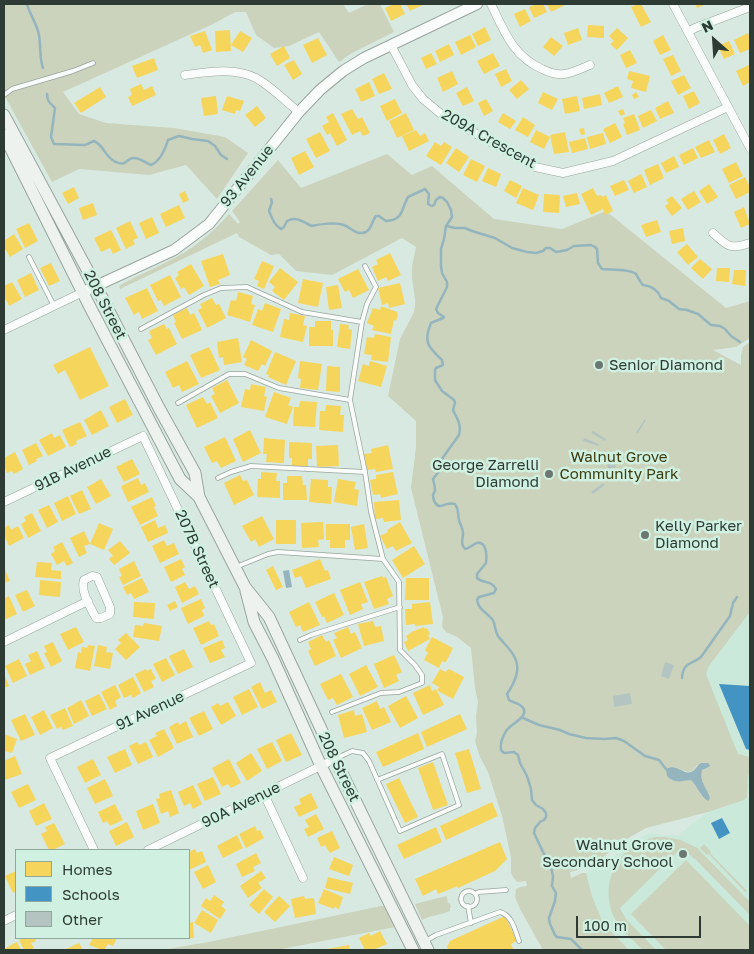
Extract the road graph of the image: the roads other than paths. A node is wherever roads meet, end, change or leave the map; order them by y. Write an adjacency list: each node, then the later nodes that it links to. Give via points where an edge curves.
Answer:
1 (477, 4): 6 (street, 93 Avenue)
2 (491, 4): 8 (street, via 510,42 526,61 547,72 562,74)
3 (673, 4): 5 (street)
4 (750, 7): 5 (street)
5 (688, 32): 11 (street)
6 (391, 45): 11 (street, 209A Crescent, via 423,99 441,114 535,167 563,172 613,161); 12 (street, 93 Avenue, via 343,71)
7 (92, 63): 10 (lane, via 12,89)
8 (590, 65)
9 (186, 75): 12 (street, via 218,71 254,77)
10 (4, 95)
11 (728, 108): 16 (street)
12 (300, 112): 21 (street, 93 Avenue, via 209,224 174,250)
13 (4, 115): 15 (main road, 208 Street)
14 (4, 135): 15 (main road, 208 Street)
15 (11, 146): 21 (main road, 208 Street); 22 (main road, 208 Street)
16 (750, 148)
17 (713, 233): 18 (street, via 731,247)
18 (750, 243)
19 (29, 257): 23 (lane)
20 (365, 266): 24 (lane, via 376,287)
21 (96, 286): 22 (street, 93 Avenue); 32 (main road, 208 Street, via 195,473)
22 (83, 292): 23 (street, 93 Avenue); 32 (main road, 208 Street, via 180,478)
23 (54, 306): 26 (street, 93 Avenue)
24 (362, 322): 25 (lane, via 302,312 247,287 221,288); 27 (lane)
25 (141, 329)
26 (4, 330)
27 (350, 400): 28 (lane, via 279,388 245,374 229,374); 30 (lane)
28 (178, 403)
29 (143, 436): 33 (street, 91B Avenue); 41 (street, 207B Street)
30 (365, 472): 31 (lane, via 251,466); 34 (lane, via 371,512)
31 (218, 478)
32 (199, 497): 35 (main road, 208 Street)
33 (4, 502)
34 (384, 560): 35 (lane, via 278,552); 38 (lane, via 399,582)
35 (235, 568): 36 (main road, 208 Street)
36 (245, 587): 43 (main road, 208 Street, via 269,617); 44 (main road, 208 Street, via 254,622)
37 (88, 601): 37 (street, via 96,618 110,614 97,577 84,580 82,585); 40 (street)
38 (400, 607): 39 (lane); 42 (lane, via 400,650 422,675 422,682 398,692 381,693)
39 (300, 640)
40 (4, 642)
41 (251, 663): 47 (street, 91 Avenue, via 50,758)
42 (332, 712)
43 (335, 759): 44 (street, 90A Avenue); 45 (lane, via 352,751 363,752); 57 (main road, 208 Street)
44 (321, 766): 46 (street, 90A Avenue); 58 (main road, 208 Street)
45 (377, 780): 45 (lane, via 400,831 460,805 442,754)
46 (264, 794): 48 (street, 90A Avenue); 49 (street)
47 (94, 849)
48 (152, 849)
49 (303, 878)
50 (466, 885): 52 (lane)
51 (506, 890): 53 (lane)
52 (469, 891): 53 (lane); 54 (lane, via 462,898)
53 (475, 894): 54 (lane, via 475,903)
54 (468, 906): 55 (lane)
55 (471, 923): 56 (lane, via 503,913 512,922); 57 (lane, via 428,939)
56 (519, 941)
57 (427, 948): 58 (street)
58 (414, 950)

